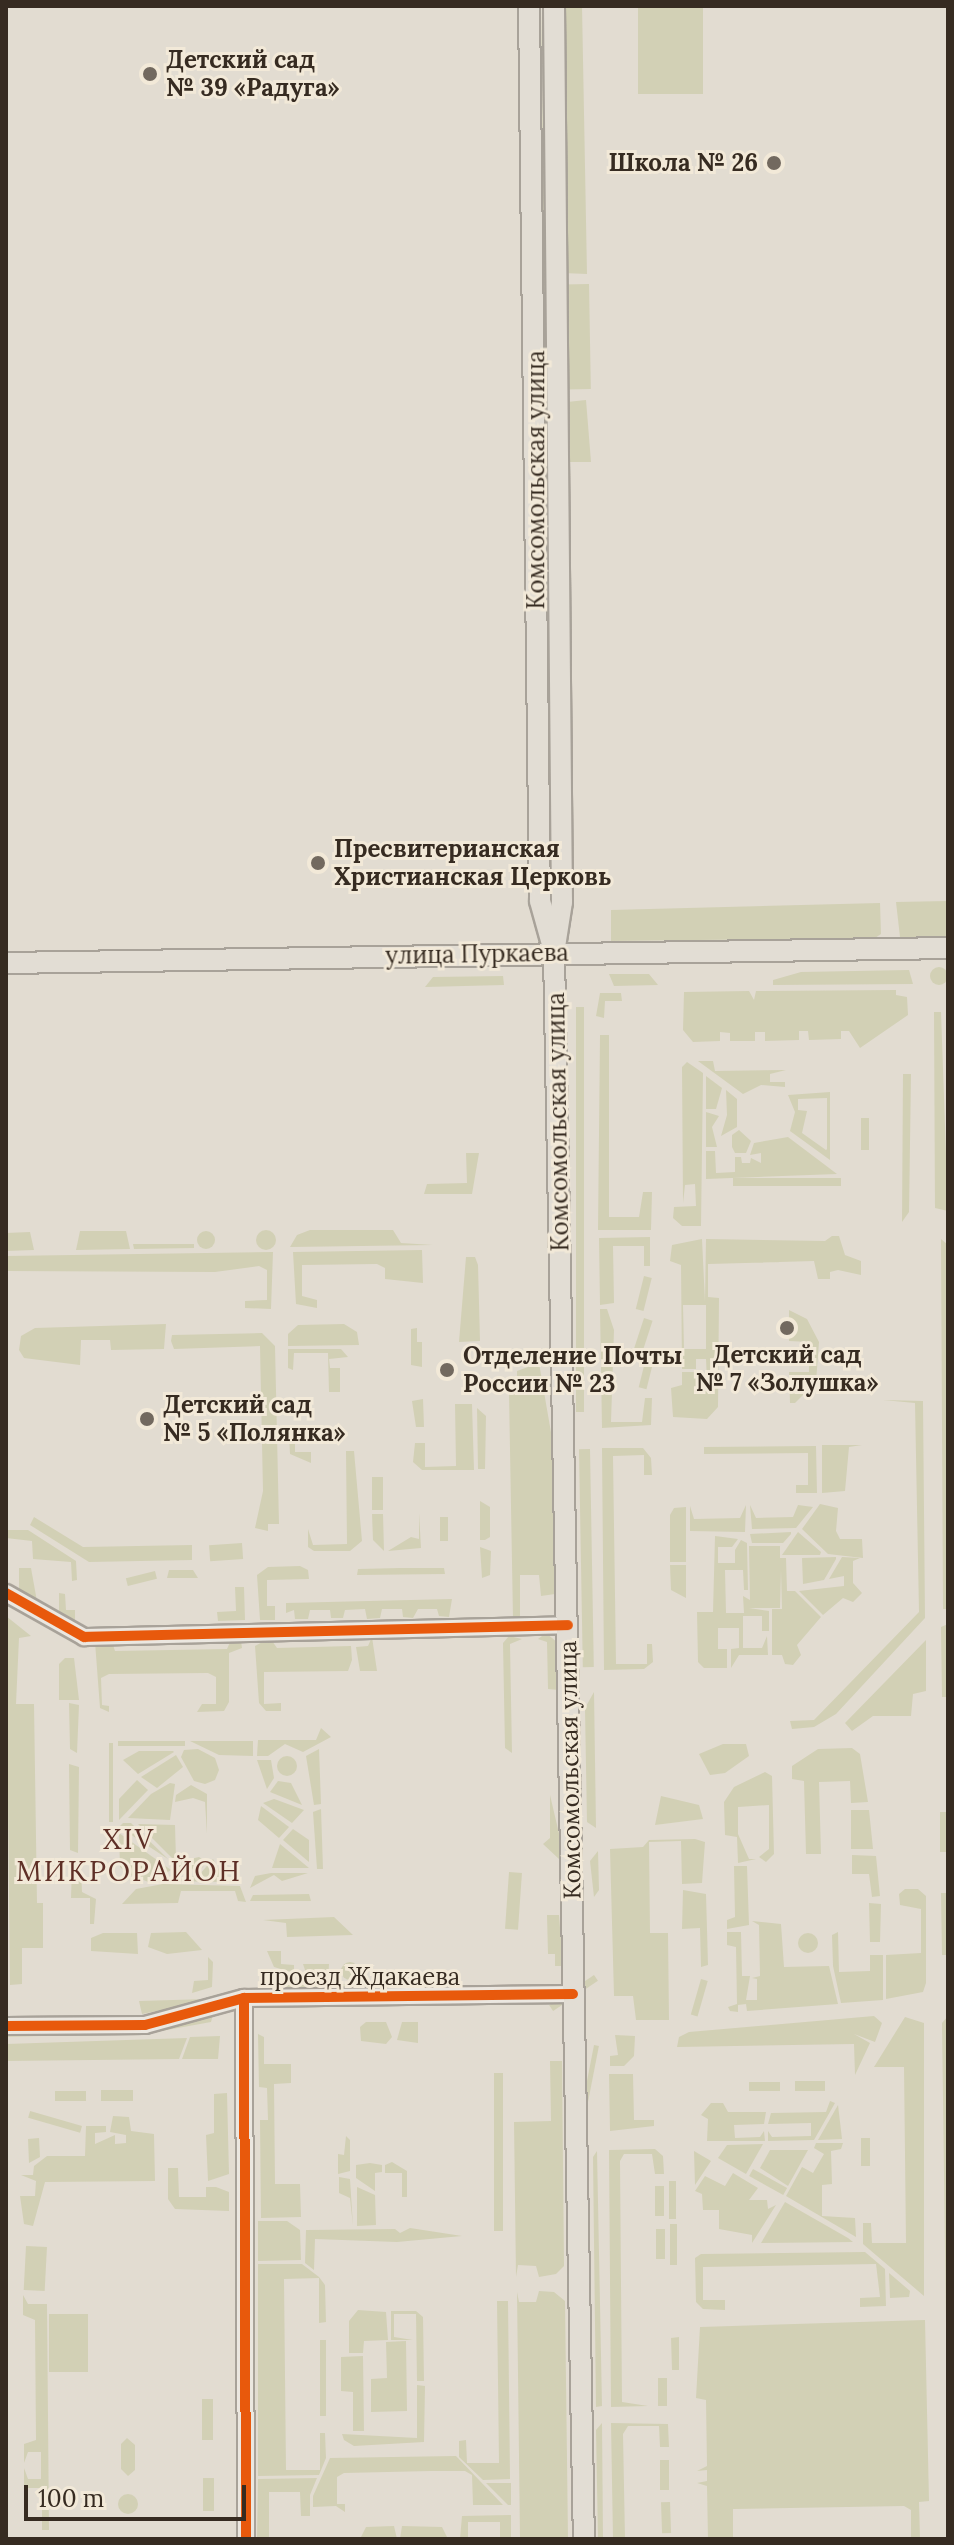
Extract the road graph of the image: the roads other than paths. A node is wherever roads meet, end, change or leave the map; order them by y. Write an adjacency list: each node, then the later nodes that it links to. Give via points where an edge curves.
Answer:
1 (529, 6): 4 (main road, Комсомольская улица, via 540,901)
2 (554, 6): 4 (main road, Комсомольская улица, via 562,902)
3 (948, 948): 4 (main road, улица Пуркаева)
4 (554, 953): 5 (main road, улица Пуркаева); 7 (main road, Комсомольская улица)
5 (6, 963)
6 (6, 1593): 7 (street, via 84,1637)
7 (568, 1625): 8 (main road, Комсомольская улица)
8 (573, 1994): 9 (street, проезд Ждакаева); 12 (main road, Комсомольская улица)
9 (244, 1998): 10 (street, проезд Ждакаева, via 145,2025); 11 (street)
10 (6, 2026)
11 (246, 2539)
12 (584, 2539)

